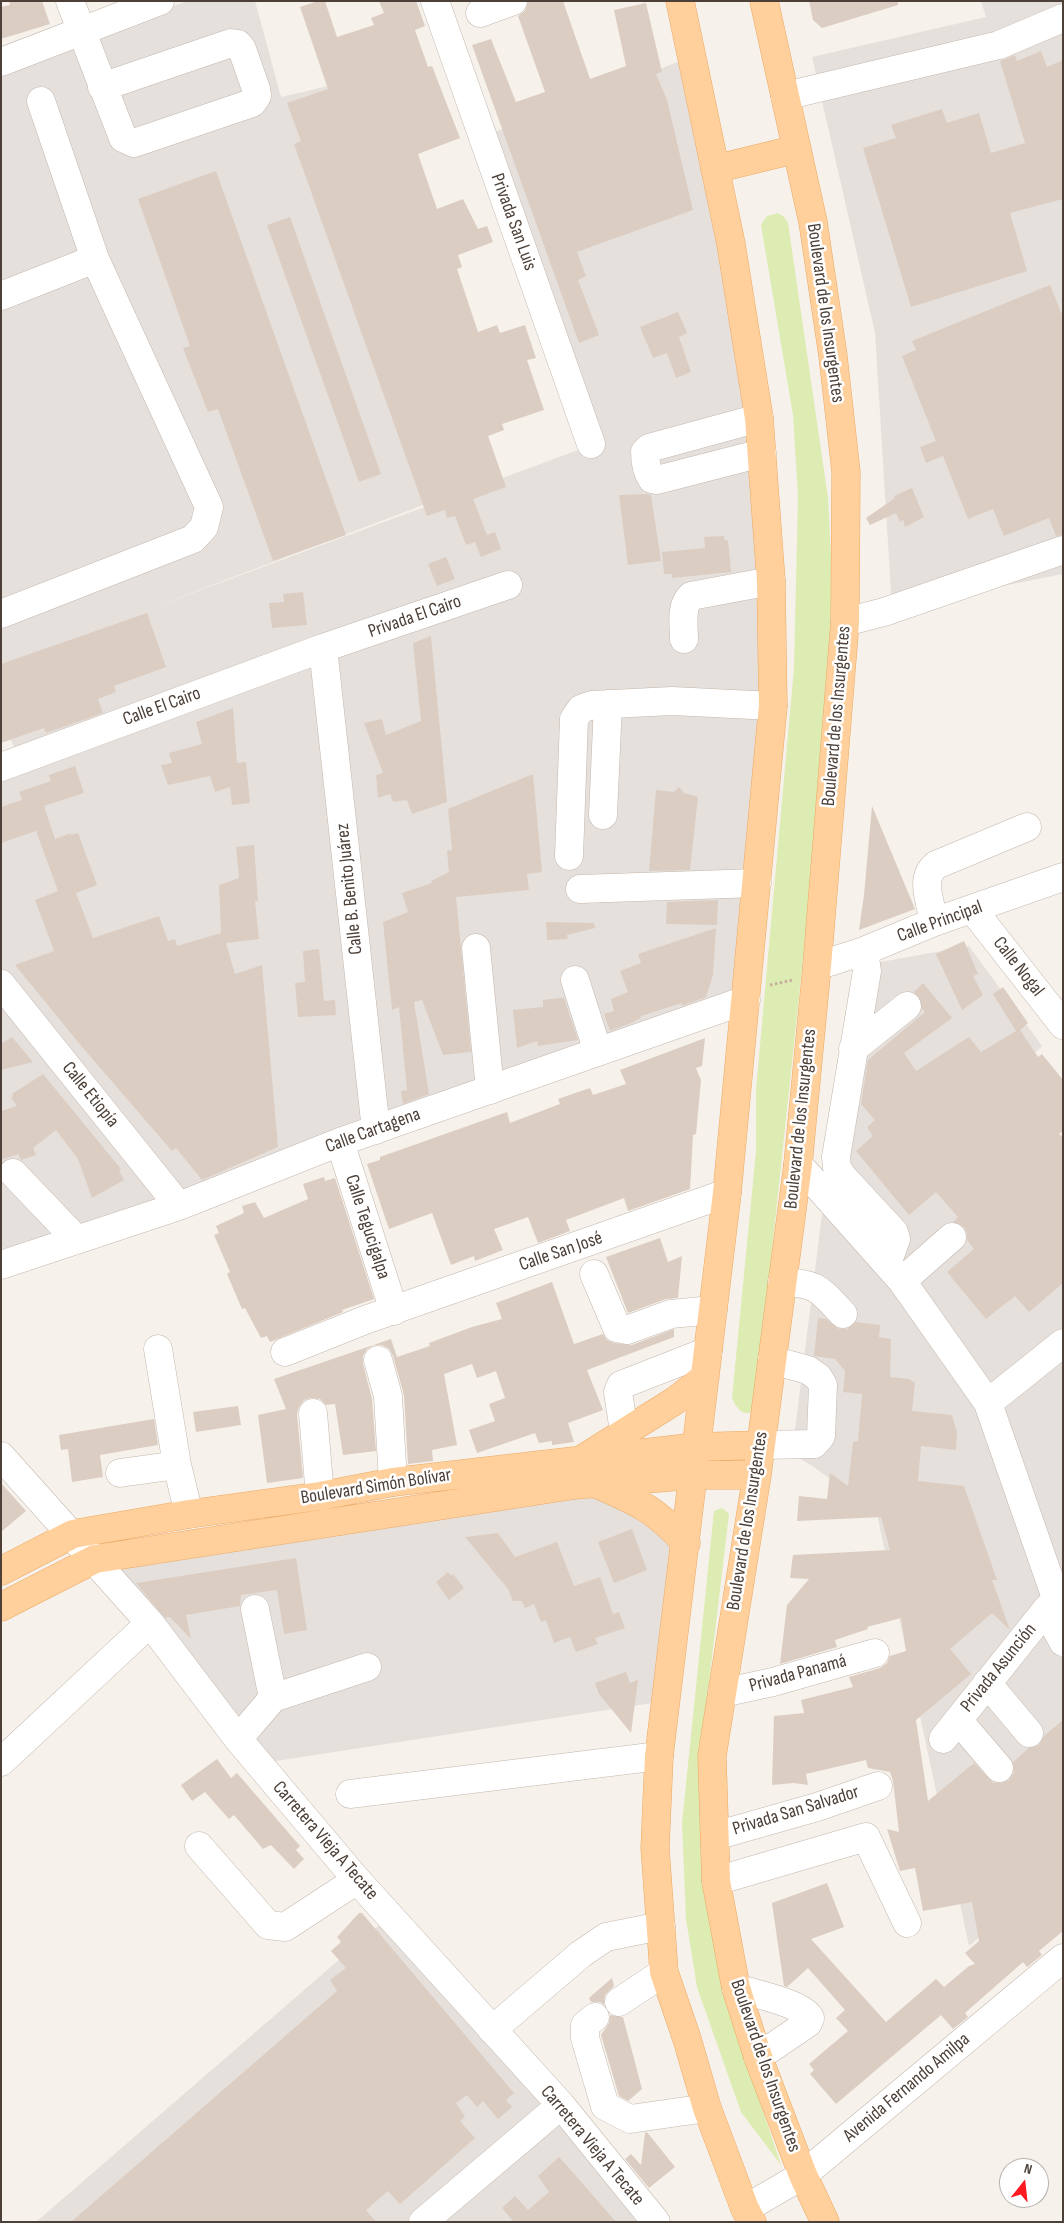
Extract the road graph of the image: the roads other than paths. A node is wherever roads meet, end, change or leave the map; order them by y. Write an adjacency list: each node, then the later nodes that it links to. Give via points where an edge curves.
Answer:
1 (70, 1): 9 (street)
2 (160, 1): 9 (street)
3 (434, 1): 19 (street, Privada San Luis)
4 (513, 1): 7 (street)
5 (680, 1): 15 (main road)
6 (764, 1): 12 (main road, Boulevard de los Insurgentes)
7 (480, 13)
8 (1063, 18): 12 (street, via 998,45)
9 (81, 32): 10 (street); 11 (street)
10 (1, 62)
11 (102, 87): 11 (street, via 123,138 134,143 252,103 257,96 242,49 231,43)
12 (785, 96): 14 (main road, Boulevard de los Insurgentes)
13 (41, 102): 16 (street)
14 (797, 149): 15 (main road); 25 (main road, Boulevard de los Insurgentes, via 813,222 846,472)
15 (715, 169): 18 (main road, via 731,244)
16 (95, 259): 17 (street); 24 (street, via 209,507 204,527 192,539)
17 (1, 296)
18 (759, 418): 20 (main road); 20 (street, via 649,448 645,456 649,475 657,480)
19 (591, 444)
20 (762, 453): 22 (main road)
21 (1063, 550): 25 (street, via 884,612)
22 (771, 580): 26 (street, via 691,596 684,607); 29 (main road)
23 (508, 585): 27 (street, Privada El Cairo)
24 (1, 614)
25 (845, 622): 41 (main road, Boulevard de los Insurgentes)
26 (684, 638)
27 (323, 648): 30 (street, Calle El Cairo); 50 (street, Calle B. Benito Juárez)
28 (608, 704): 29 (street, via 672,701); 31 (street); 33 (street, via 581,708 574,719)
29 (773, 706): 35 (main road)
30 (1, 767)
31 (603, 814)
32 (1027, 827): 38 (street, via 928,871 926,880)
33 (569, 856)
34 (1063, 877): 37 (street, Calle Principal)
35 (757, 883): 36 (street); 44 (main road)
36 (580, 889)
37 (973, 910): 38 (street, Calle Principal); 46 (street, Calle Nogal)
38 (934, 922): 40 (street, Calle Principal)
39 (476, 948): 49 (street)
40 (864, 951): 41 (street, Calle Principal); 47 (street, via 867,971)
41 (817, 971): 52 (main road, Boulevard de los Insurgentes)
42 (575, 980): 48 (street)
43 (1, 984): 55 (street, Calle Etiopía)
44 (746, 995): 48 (street, Calle Cartagena); 54 (main road)
45 (907, 1006): 47 (street)
46 (1062, 1023)
47 (853, 1049): 59 (street, via 836,1157 838,1168 894,1232)
48 (598, 1052): 49 (street, Calle Cartagena)
49 (490, 1090): 50 (street, Calle Cartagena)
50 (376, 1130): 51 (street, Calle Cartagena)
51 (340, 1142): 55 (street, Calle Cartagena); 63 (street, Calle Tegucigalpa)
52 (798, 1164): 59 (street); 61 (main road, Boulevard de los Insurgentes)
53 (13, 1173): 57 (street)
54 (727, 1193): 62 (main road); 63 (street, Calle San José)
55 (179, 1206): 57 (street, Calle Cartagena)
56 (952, 1237): 59 (street)
57 (76, 1240): 58 (street, Calle Cartagena)
58 (1, 1265)
59 (894, 1272): 71 (street)
60 (594, 1274): 62 (street, via 617,1328 621,1330 671,1314)
61 (782, 1282): 64 (street, via 818,1288); 69 (main road, Boulevard de los Insurgentes)
62 (713, 1310): 70 (main road)
63 (394, 1311): 65 (street, Calle San José)
64 (843, 1314)
65 (372, 1342): 68 (street, Calle San José); 82 (street, via 388,1396)
66 (1063, 1343): 71 (street)
67 (158, 1349): 77 (street)
68 (285, 1352)
69 (772, 1360): 74 (main road, Boulevard de los Insurgentes); 74 (street, via 818,1376 823,1384 821,1436 814,1444)
70 (707, 1364): 73 (main road, via 676,1400); 73 (street, via 621,1385 618,1392); 75 (main road)
71 (988, 1403): 89 (street)
72 (313, 1413): 83 (street)
73 (624, 1431): 78 (main road)
74 (760, 1446): 75 (main road, Boulevard Simón Bolívar); 81 (main road, Boulevard de los Insurgentes)
75 (696, 1447): 78 (main road, Boulevard Simón Bolívar); 80 (main road)
76 (1, 1456): 85 (street, Carretera Vieja A Tecate)
77 (177, 1465): 79 (street); 84 (street)
78 (587, 1471): 80 (main road, Boulevard Simón Bolívar); 82 (main road, Boulevard Simón Bolívar); 86 (main road, via 657,1514); 87 (main road, Boulevard Simón Bolívar)
79 (120, 1473)
80 (693, 1475): 81 (main road, Boulevard Simón Bolívar); 86 (main road)
81 (757, 1475): 97 (main road, Boulevard de los Insurgentes)
82 (393, 1482): 83 (main road, Boulevard Simón Bolívar)
83 (320, 1496): 84 (main road, Boulevard Simón Bolívar)
84 (189, 1514): 85 (main road, Boulevard Simón Bolívar)
85 (73, 1534): 87 (street, Carretera Vieja A Tecate); 88 (main road, Boulevard Simón Bolívar)
86 (686, 1543): 101 (main road)
87 (95, 1559): 90 (main road, Boulevard Simón Bolívar); 92 (street, Carretera Vieja A Tecate)
88 (1, 1572)
89 (1055, 1600): 93 (street); 96 (street, Privada Asunción)
90 (1, 1607)
91 (255, 1609): 98 (street)
92 (150, 1624): 100 (street, Carretera Vieja A Tecate); 102 (street)
93 (1063, 1642)
94 (875, 1653): 97 (street, Privada Panamá)
95 (367, 1667): 98 (street)
96 (987, 1683): 99 (street); 103 (street, Privada Asunción, via 950,1729)
97 (722, 1693): 107 (main road, Boulevard de los Insurgentes, via 712,1756)
98 (273, 1698): 100 (street)
99 (1029, 1733)
100 (238, 1739): 110 (street, Carretera Vieja A Tecate)
101 (658, 1756): 105 (street); 113 (main road, via 655,1848)
102 (1, 1762)
103 (999, 1768)
104 (878, 1786): 106 (street, Privada San Salvador)
105 (350, 1794)
106 (817, 1807): 107 (street, Privada San Salvador); 109 (street)
107 (715, 1836): 111 (main road, Boulevard de los Insurgentes)
108 (199, 1846): 110 (street, via 268,1925 285,1927)
109 (832, 1847): 111 (street); 112 (street, via 866,1837)
110 (357, 1880): 119 (street, Carretera Vieja A Tecate)
111 (716, 1881): 116 (main road, Boulevard de los Insurgentes)
112 (907, 1923)
113 (661, 1926): 115 (main road); 119 (street, via 606,1938 581,1954)
114 (1063, 1958): 123 (street, Avenida Fernando Amilpa)
115 (664, 1972): 117 (street); 122 (main road, via 688,2039)
116 (736, 1988): 120 (main road, Boulevard de los Insurgentes); 120 (street, via 793,2006 808,2013 810,2018 808,2023)
117 (618, 2002)
118 (595, 2017): 122 (street, via 584,2025 585,2038 605,2106 630,2119)
119 (492, 2030): 121 (street, Carretera Vieja A Tecate)
120 (758, 2057): 123 (main road, Boulevard de los Insurgentes)
121 (561, 2106): 125 (street); 126 (street, Carretera Vieja A Tecate)
122 (707, 2108): 124 (main road)
123 (802, 2175): 124 (street, Avenida Fernando Amilpa); 127 (main road, Boulevard de los Insurgentes)
124 (748, 2215)
125 (423, 2222)
126 (656, 2222)
127 (825, 2222)

